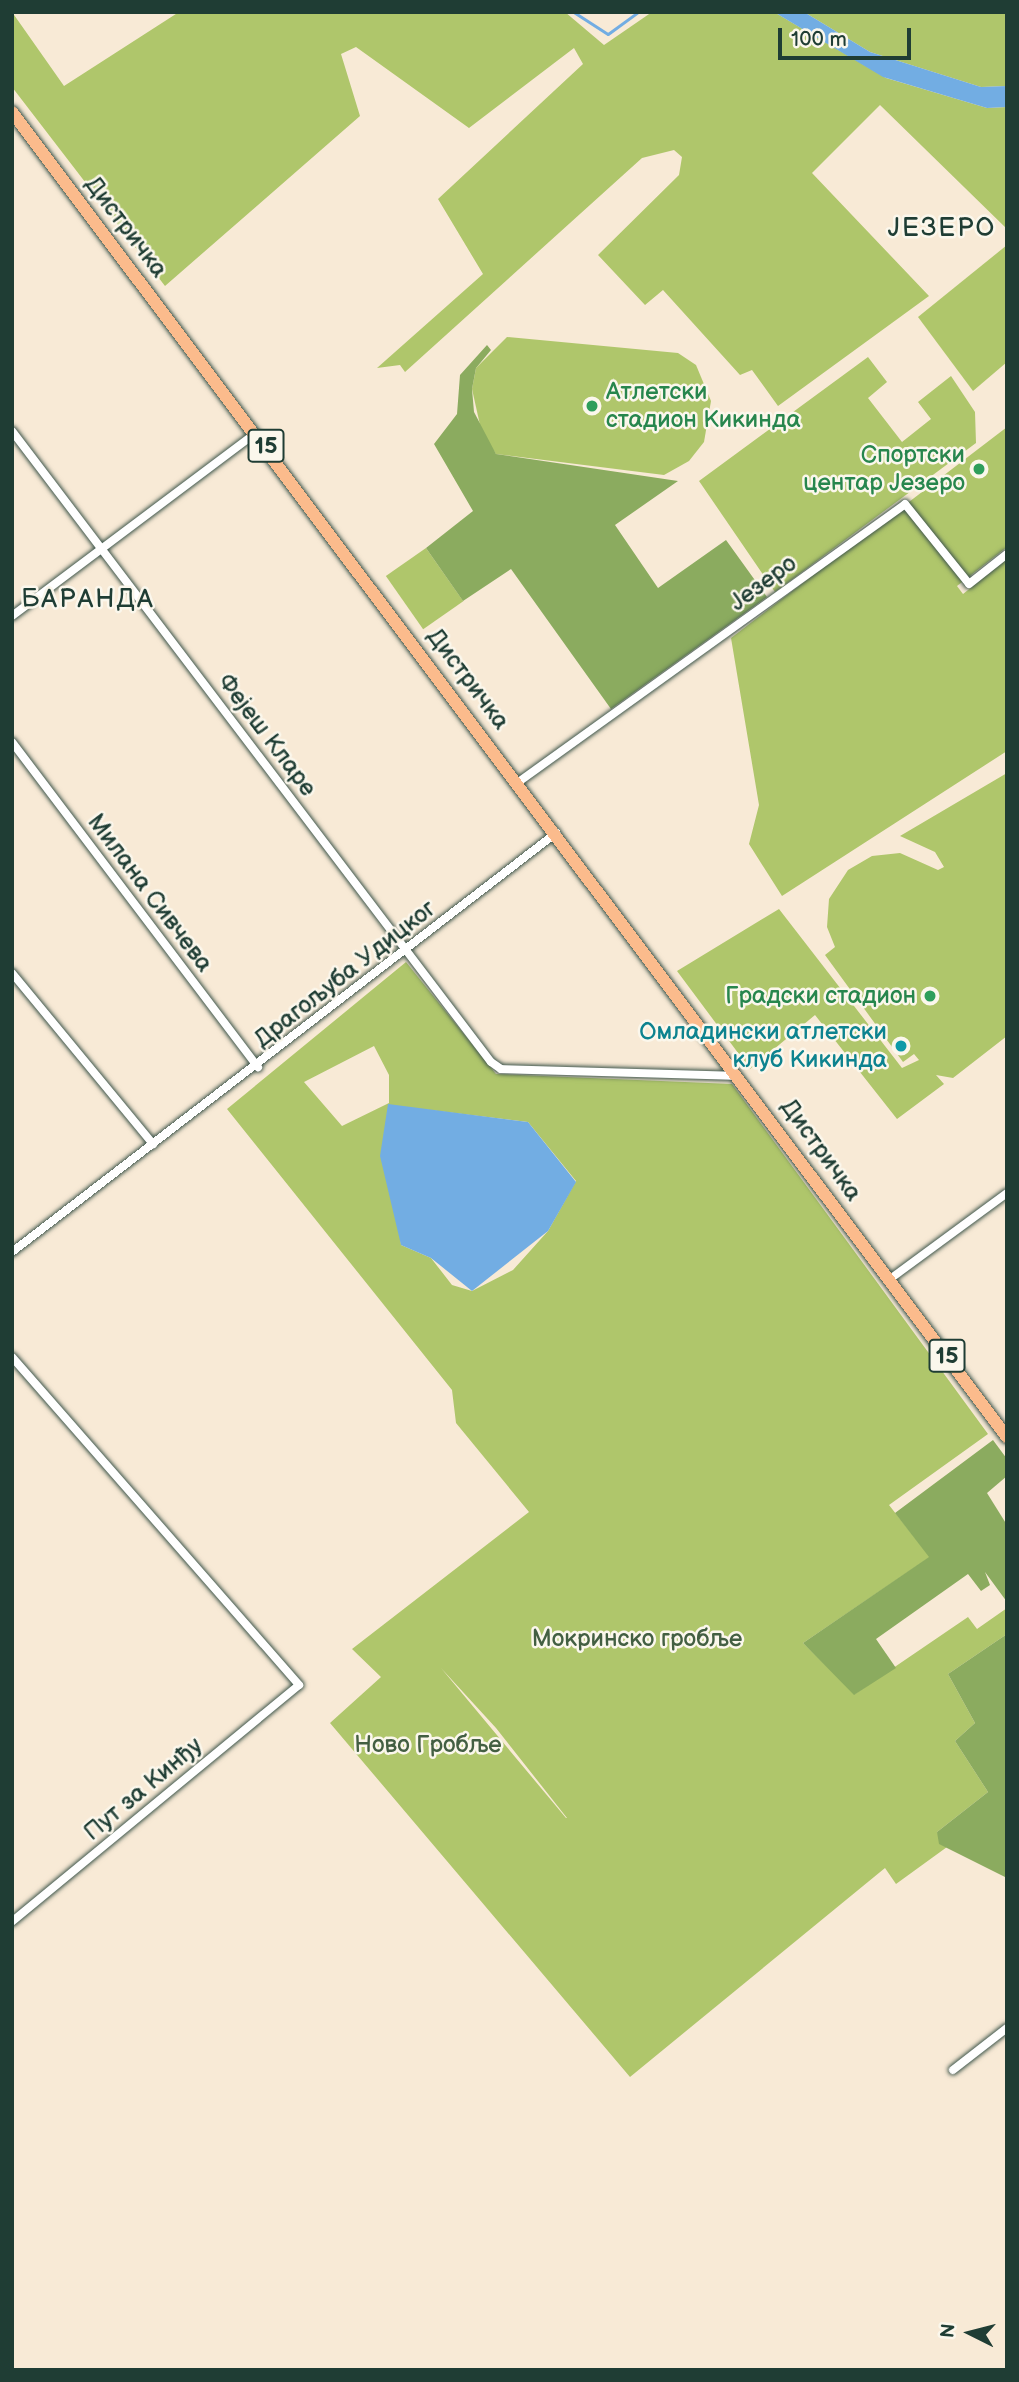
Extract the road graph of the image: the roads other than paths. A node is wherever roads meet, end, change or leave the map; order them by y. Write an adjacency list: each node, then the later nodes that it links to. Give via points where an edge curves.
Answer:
1 (12, 112): 3 (main road, Дистричка / 15)
2 (12, 431): 4 (street, Фејеш Кларе)
3 (256, 433): 4 (street); 8 (main road, Дистричка / 15)
4 (102, 549): 6 (street); 10 (street, Фејеш Кларе)
5 (1007, 554): 8 (street, Језеро, via 968,584 905,504)
6 (12, 616)
7 (12, 742): 12 (street, Милана Сивчева)
8 (520, 781): 9 (main road, Дистричка / 15)
9 (558, 832): 10 (street, Драгољуба Удицког); 13 (main road, Дистричка / 15)
10 (405, 950): 12 (street, Драгољуба Удицког); 13 (street, Фејеш Кларе, via 501,1069)
11 (12, 973): 14 (street)
12 (258, 1067): 14 (street, Драгољуба Удицког)
13 (740, 1076): 17 (main road, Дистричка / 15)
14 (153, 1144): 16 (street, Драгољуба Удицког)
15 (1007, 1193): 17 (street)
16 (12, 1252)
17 (888, 1277): 19 (main road, 15)
18 (12, 1357): 20 (street, Пут за Кинђу, via 299,1685)
19 (1007, 1437)
20 (12, 1922)
21 (1007, 2028): 22 (street)
22 (953, 2070)

